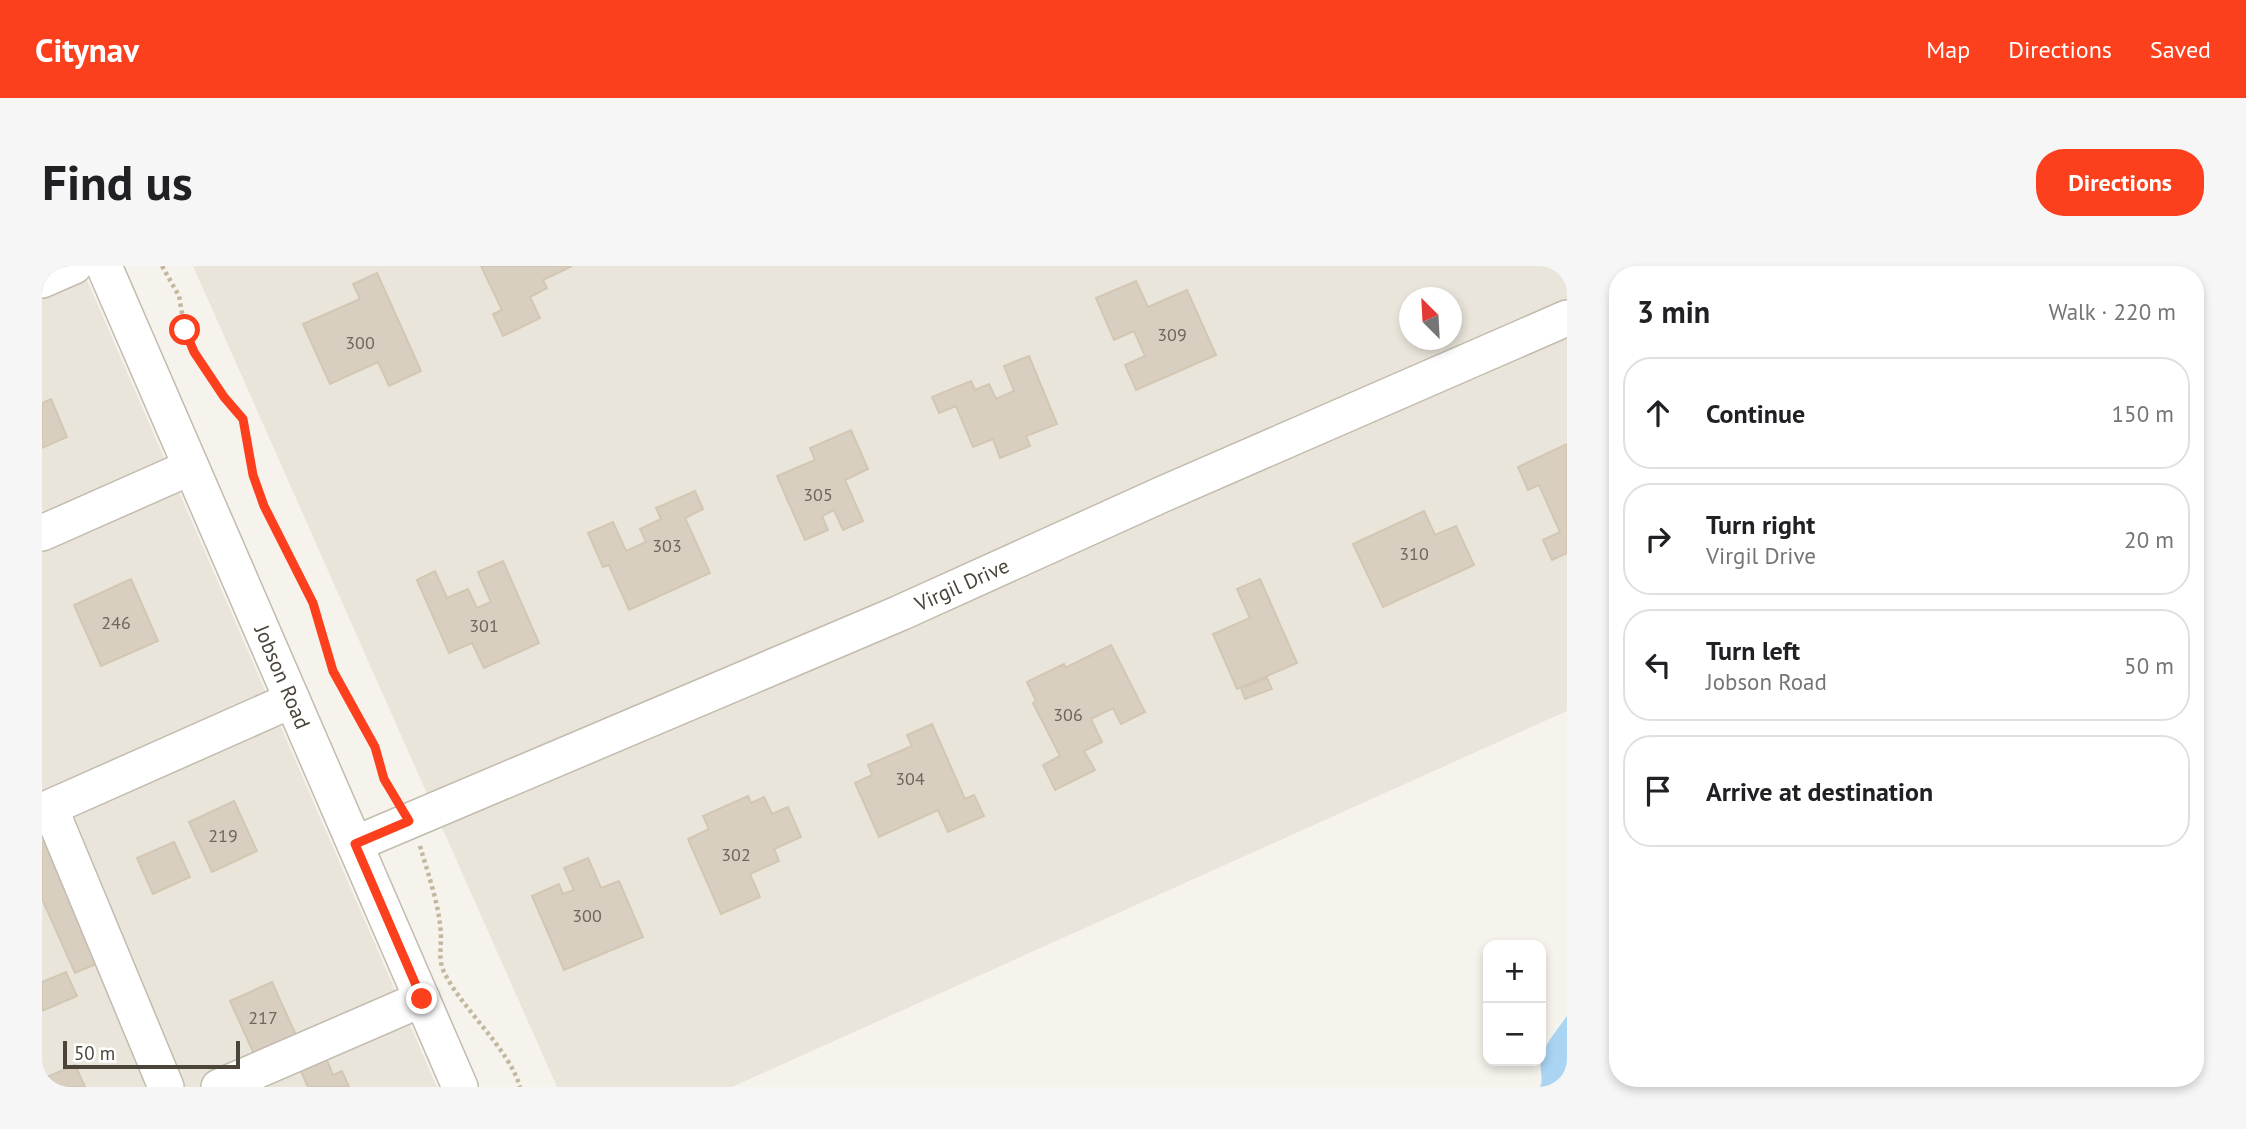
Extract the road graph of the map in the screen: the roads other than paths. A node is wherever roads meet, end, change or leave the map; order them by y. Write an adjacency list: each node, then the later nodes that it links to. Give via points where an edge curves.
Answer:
1 (99, 267): 2 (street); 4 (street, Jobson Road)
2 (42, 280)
3 (1567, 318): 8 (street, Virgil Drive, via 900,613)
4 (191, 467): 5 (street); 6 (street, Jobson Road)
5 (42, 533)
6 (292, 700): 7 (street); 8 (street, Jobson Road)
7 (46, 809): 10 (street)
8 (355, 844): 9 (street, Jobson Road)
9 (422, 999): 11 (street); 12 (street, Jobson Road)
10 (166, 1087)
11 (219, 1087)
12 (460, 1087)

